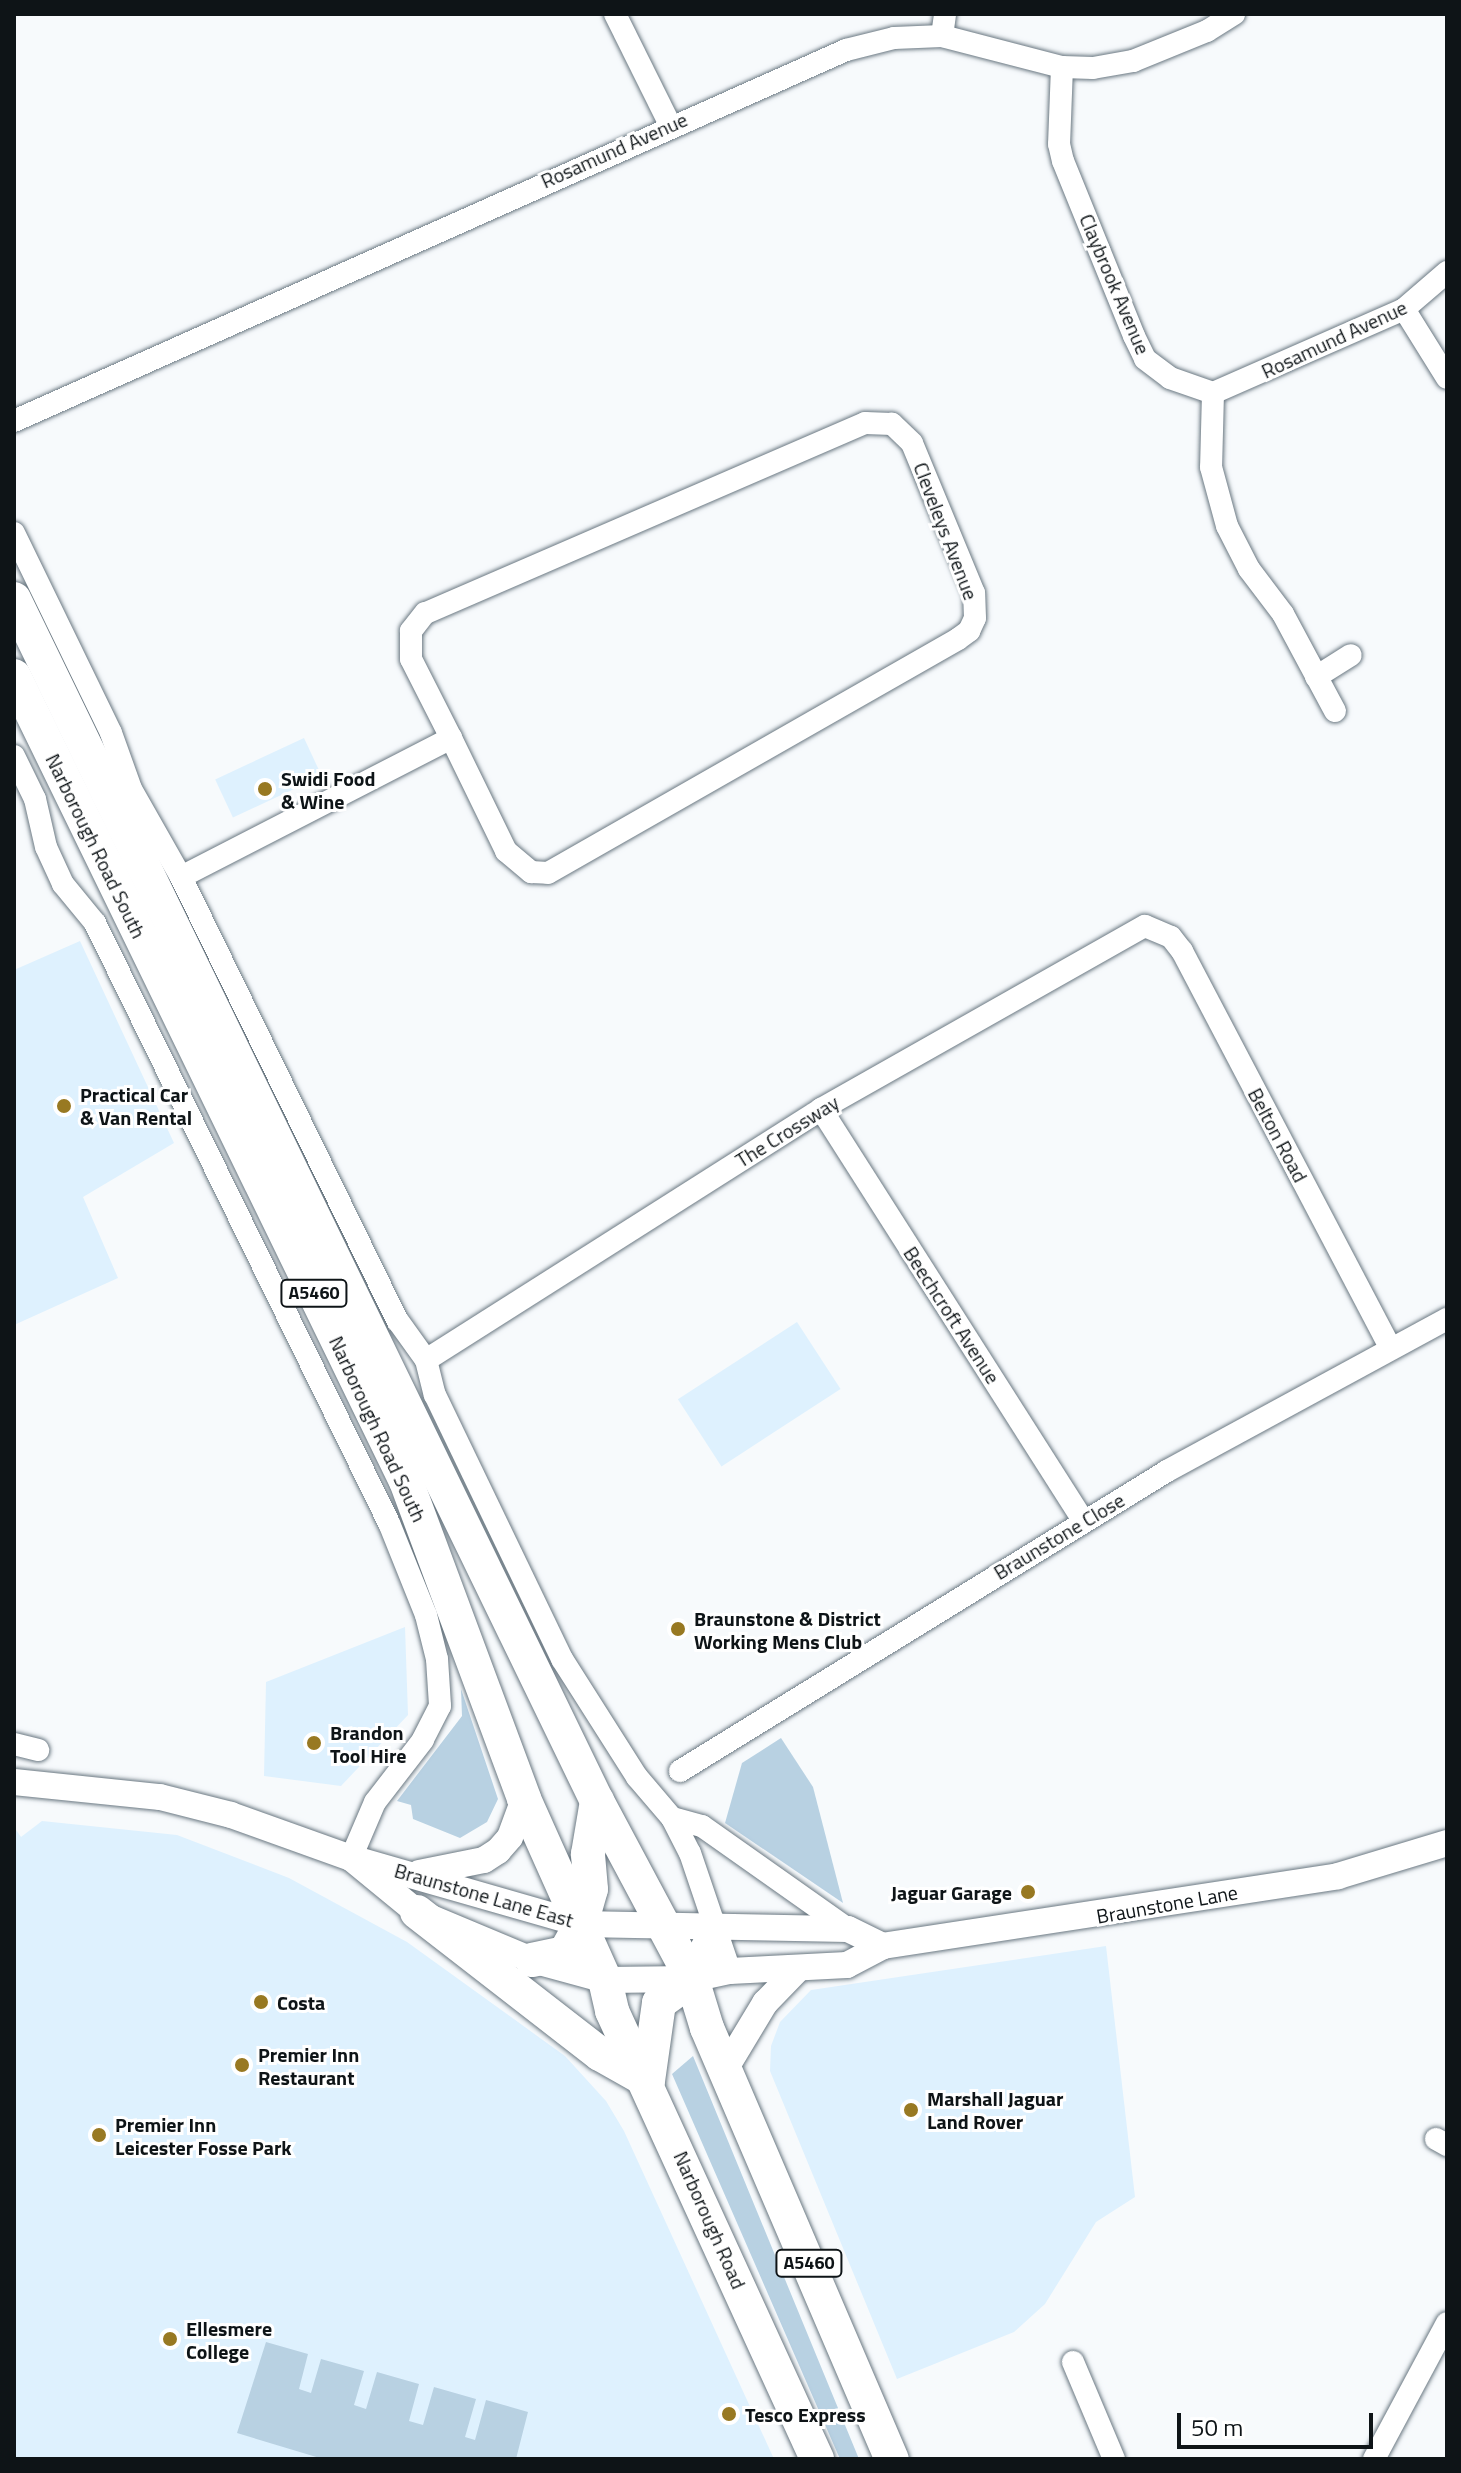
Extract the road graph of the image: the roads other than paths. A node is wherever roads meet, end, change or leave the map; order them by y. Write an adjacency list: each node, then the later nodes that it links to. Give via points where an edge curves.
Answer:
1 (615, 14): 5 (street)
2 (1234, 14): 4 (street, Rosamund Avenue, via 1207,31 1133,61)
3 (944, 25): 4 (street, Rosamund Avenue); 5 (street, Rosamund Avenue, via 846,50)
4 (1062, 67): 9 (street, Claybrook Avenue, via 1061,152 1134,336 1145,359 1170,378)
5 (670, 125): 10 (street, Rosamund Avenue)
6 (1447, 272): 7 (street, Rosamund Avenue)
7 (1404, 309): 8 (street); 9 (street, Rosamund Avenue)
8 (1447, 378)
9 (1213, 393): 15 (street, via 1211,467 1227,526)
10 (14, 421)
11 (14, 533): 19 (street, Narborough Road South, via 111,733 131,789)
12 (14, 599): 27 (main road, Narborough Road South / A5460)
13 (1351, 655): 15 (street)
14 (14, 676): 32 (main road, Narborough Road South / A5460, via 406,1481)
15 (1316, 677): 16 (street)
16 (1335, 711)
17 (451, 738): 17 (street, Cleveleys Avenue, via 411,659 411,631 425,613 865,423 892,424 912,443 974,593 975,618 958,639 548,873 531,872 506,851); 19 (street)
18 (14, 756): 36 (street, Narborough Road South, via 35,799 46,847 63,884 95,923 389,1523 426,1615 440,1672 440,1706 423,1740 375,1802)
19 (181, 877): 24 (street, Narborough Road South, via 398,1321)
20 (1159, 928): 21 (street, The Crossway, via 1131,930); 23 (street, Belton Road, via 1182,951)
21 (821, 1109): 24 (street, The Crossway); 25 (street, Beechcroft Avenue)
22 (1447, 1319): 23 (street, Braunstone Close)
23 (1390, 1348): 25 (street, Braunstone Close)
24 (426, 1360): 26 (street, Narborough Road South, via 435,1395)
25 (1083, 1521): 30 (street, Braunstone Close)
26 (517, 1564): 27 (street, Narborough Road South); 34 (street, Narborough Road South, via 593,1710 637,1777)
27 (526, 1650): 33 (main road, Narborough Road South / A5460)
28 (14, 1744): 29 (street)
29 (38, 1750)
30 (680, 1771)
31 (14, 1782): 36 (street, Braunstone Lane East, via 160,1797 260,1824)
32 (524, 1799): 37 (street, via 510,1837 498,1851 484,1860); 39 (main road, Narborough Road South / A5460)
33 (597, 1801): 39 (main road, via 588,1854 591,1889); 40 (main road, Narborough Road South / A5460)
34 (672, 1818): 41 (street, via 702,1826); 42 (street, Narborough Road South, via 703,1883)
35 (1447, 1843): 43 (street, Braunstone Lane, via 1338,1876)
36 (351, 1858): 37 (street, Braunstone Lane East); 38 (street, Braunstone Lane East)
37 (416, 1874): 39 (street, Braunstone Lane East)
38 (417, 1912): 44 (street, Braunstone Lane East); 50 (main road, via 600,2054)
39 (581, 1924): 40 (street, Braunstone Lane East); 44 (main road, via 565,1953); 48 (main road, Narborough Road South / A5460)
40 (667, 1928): 42 (street); 47 (main road, Narborough Road South / A5460)
41 (848, 1929): 42 (street); 43 (street)
42 (717, 1930): 46 (street, Narborough Road South); 47 (main road)
43 (883, 1946): 45 (street, Braunstone Lane, via 847,1965)
44 (532, 1960): 48 (street, Braunstone Lane East)
45 (798, 1969): 46 (street, Braunstone Lane); 49 (street, via 765,2003)
46 (730, 1971): 47 (street, Braunstone Lane)
47 (692, 1979): 48 (street, Braunstone Lane East); 49 (main road, A5460, via 707,2028); 50 (main road, via 659,2003)
48 (605, 1980): 50 (main road, Narborough Road / A5460, via 612,2011)
49 (727, 2066): 55 (main road, A5460)
50 (648, 2081): 54 (main road, Narborough Road / A5460)
51 (1447, 2323): 52 (street)
52 (1438, 2360): 57 (street)
53 (1073, 2362): 56 (street)
54 (817, 2459)
55 (892, 2459)
56 (1114, 2459)
57 (1374, 2459)

